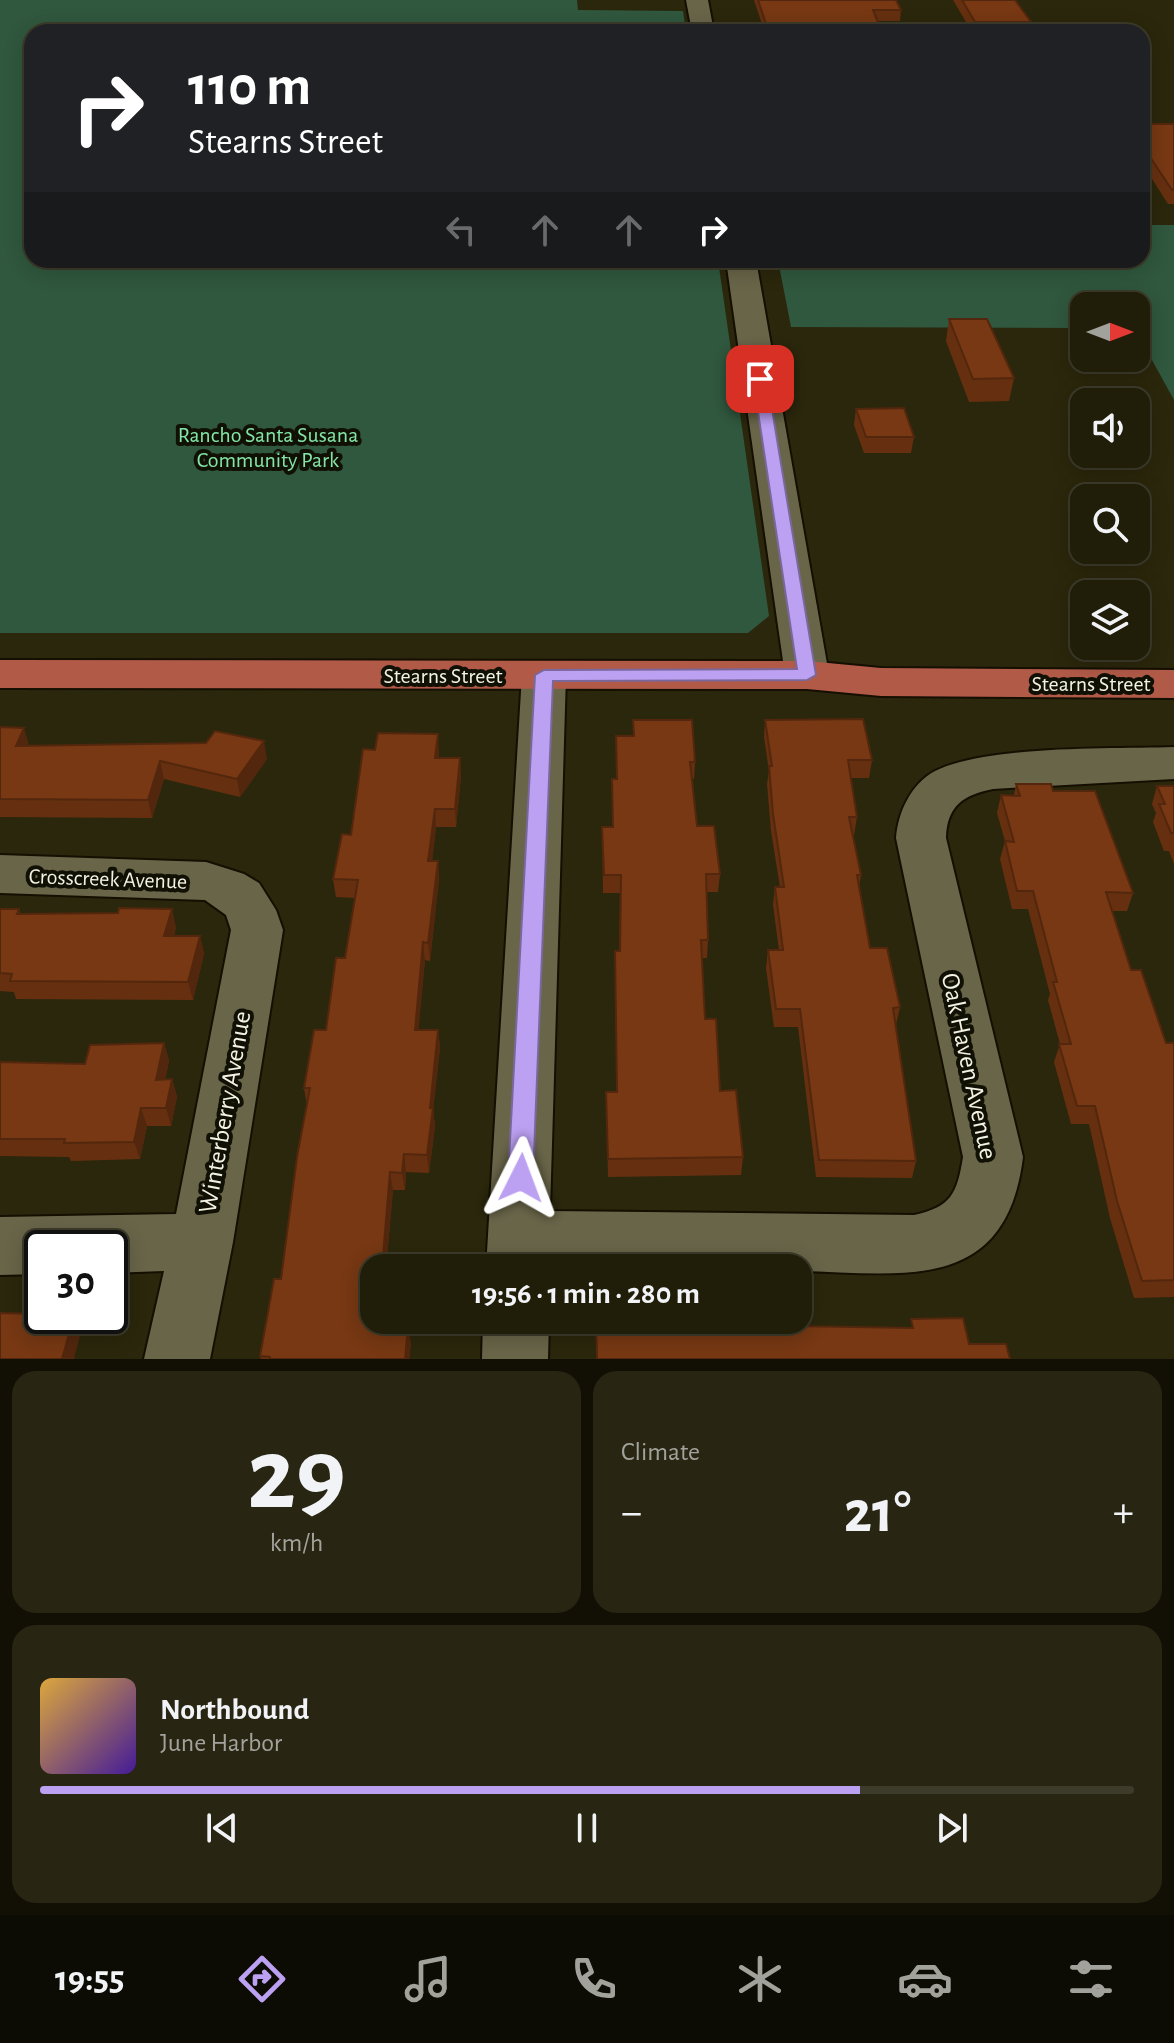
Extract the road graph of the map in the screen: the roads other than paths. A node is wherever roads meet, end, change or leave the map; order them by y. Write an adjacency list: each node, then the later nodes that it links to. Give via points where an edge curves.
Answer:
1 (697, 0): 2 (street)
2 (702, 24)
3 (742, 268): 6 (street)
4 (0, 674): 5 (main road, Stearns Street)
5 (544, 675): 6 (main road, Stearns Street); 13 (street)
6 (807, 675): 7 (main road, Stearns Street, via 881,682)
7 (1174, 684)
8 (1174, 763): 13 (street, Oak Haven Avenue, via 987,774 955,781 929,801 921,818 921,838 993,1157 991,1182 980,1204 952,1235 914,1244)
9 (0, 874): 10 (street, Crosscreek Avenue)
10 (216, 884): 11 (street, Winterberry Avenue, via 243,898 257,930)
11 (202, 1242): 12 (street); 15 (street, Winterberry Avenue)
12 (0, 1246)
13 (518, 1253)
14 (516, 1334): 16 (street)
15 (177, 1359)
16 (515, 1359)

